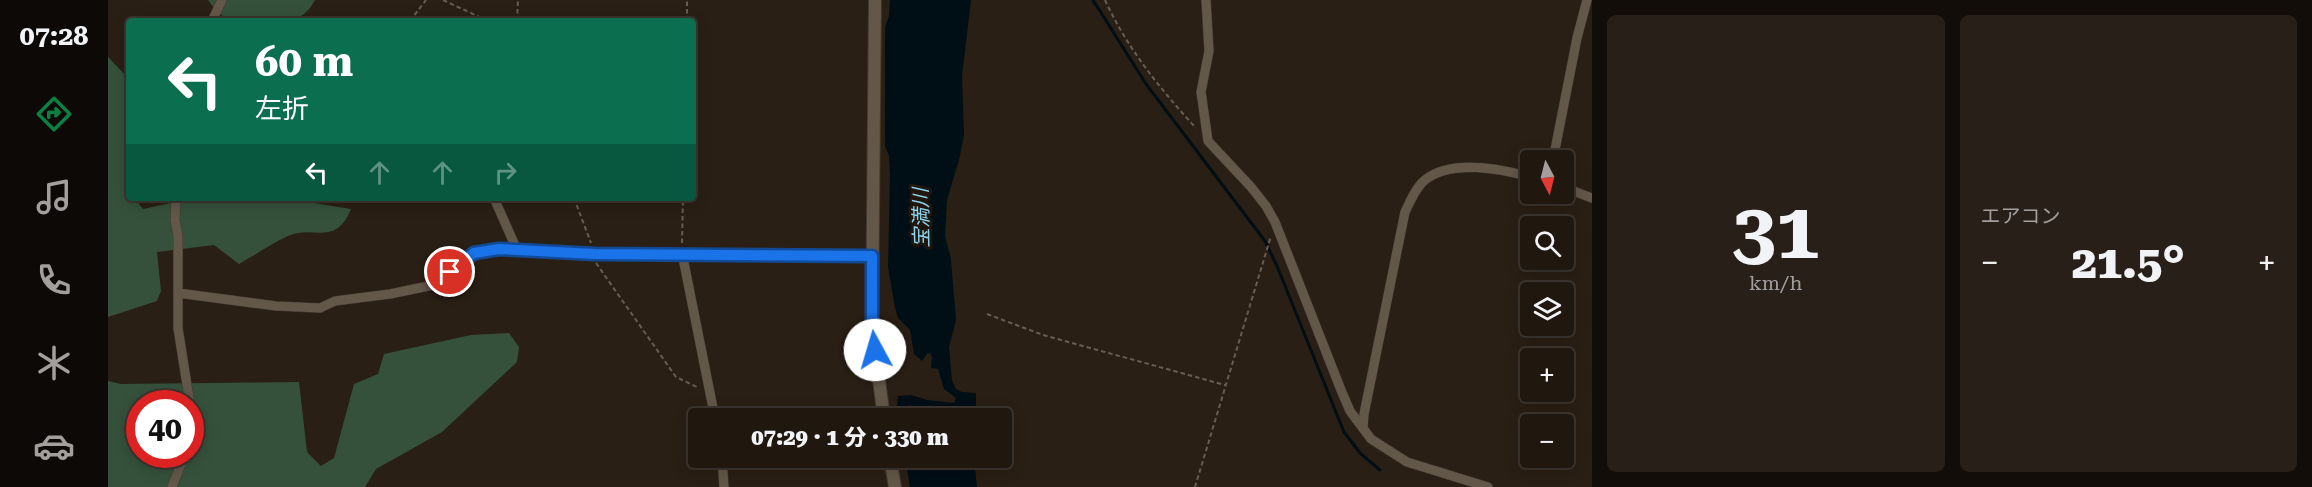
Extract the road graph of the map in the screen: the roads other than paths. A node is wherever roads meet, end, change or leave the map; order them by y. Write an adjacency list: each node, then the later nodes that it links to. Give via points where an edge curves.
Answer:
1 (222, 0): 5 (street)
2 (875, 0): 14 (street)
3 (1206, 0): 19 (street, via 1209,51 1201,92 1208,141 1251,187 1275,222 1341,390)
4 (1587, 0): 6 (street)
5 (213, 18)
6 (1555, 150)
7 (1520, 175): 19 (street, via 1478,166 1451,169 1425,180 1412,199 1405,212)
8 (1574, 191): 9 (street)
9 (1592, 198)
10 (176, 201): 15 (street)
11 (495, 201): 12 (street)
12 (517, 250): 13 (street); 15 (street, via 474,253 438,284 335,301 320,308)
13 (682, 253): 14 (street); 17 (street)
14 (872, 256): 18 (street, via 872,327)
15 (178, 293): 16 (street, via 178,328)
16 (188, 390)
17 (712, 408)
18 (883, 408)
19 (1363, 428): 26 (street, via 1371,439 1407,462)
20 (179, 468): 23 (street)
21 (723, 468): 24 (street)
22 (892, 468): 25 (street)
23 (172, 487)
24 (724, 487)
25 (895, 487)
26 (1488, 487)

